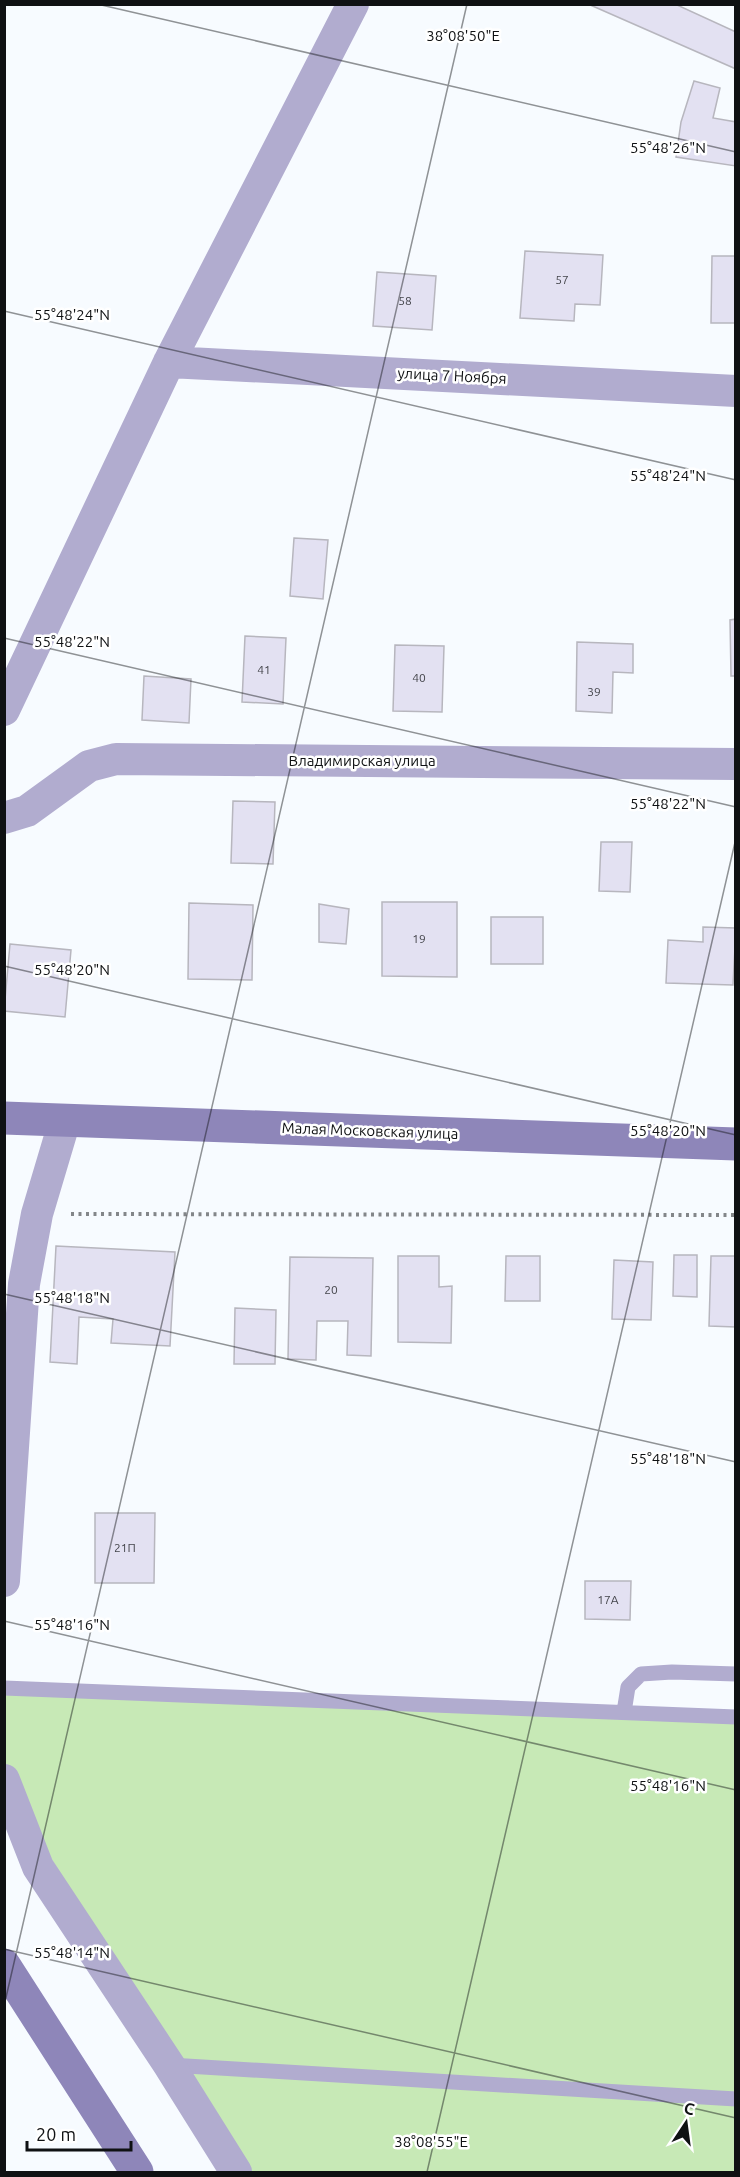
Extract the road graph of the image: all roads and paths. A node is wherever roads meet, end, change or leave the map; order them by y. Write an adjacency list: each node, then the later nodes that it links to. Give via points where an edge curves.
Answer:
1 (353, 4): 2 (street)
2 (169, 362): 3 (street, улица 7 Ноября); 4 (street)
3 (735, 391)
4 (4, 710)
5 (735, 764): 6 (street, Владимирская улица, via 116,759 89,766 27,811)
6 (4, 818)
7 (4, 1118): 8 (main road, Малая Московская улица)
8 (65, 1120): 9 (main road, Малая Московская улица); 10 (street)
9 (735, 1144)
10 (37, 1214): 11 (path); 12 (street, via 24,1284)
11 (735, 1215)
12 (7, 1519): 13 (street)
13 (4, 1581)
14 (735, 1674): 16 (lane, via 642,1674 628,1688)
15 (4, 1688): 16 (lane)
16 (624, 1712): 17 (lane)
17 (735, 1717)
18 (4, 1780): 20 (street, via 38,1868)
19 (4, 1965): 22 (main road)
20 (169, 2065): 21 (lane); 23 (street)
21 (735, 2099)
22 (137, 2172)
23 (236, 2172)

